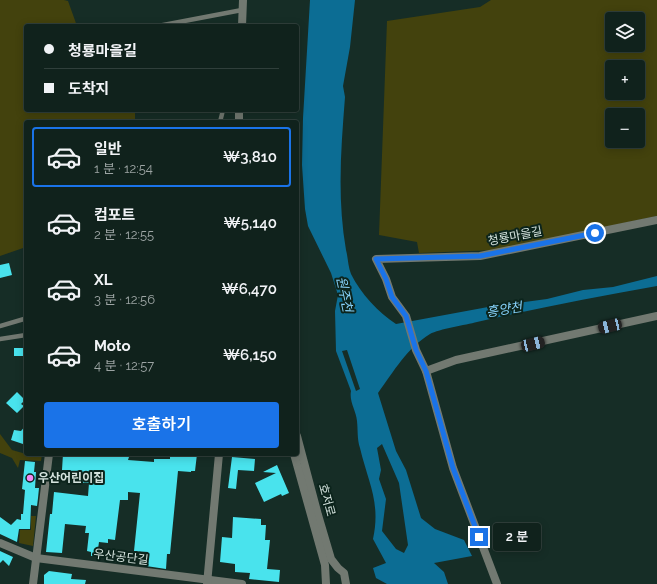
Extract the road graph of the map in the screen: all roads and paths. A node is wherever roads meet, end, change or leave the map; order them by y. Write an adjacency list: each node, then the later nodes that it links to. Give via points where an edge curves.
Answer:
1 (243, 0): 2 (street)
2 (242, 10): 3 (lane); 4 (street)
3 (174, 24)
4 (242, 24)
5 (657, 220): 11 (street, 청룡마을길, via 480,256 376,259 392,297 406,316 416,350)
6 (657, 316): 11 (street, via 456,360)
7 (24, 319): 8 (lane)
8 (0, 326)
9 (24, 335): 10 (lane)
10 (0, 339)
11 (426, 371): 25 (street, via 453,468)
12 (299, 443): 18 (street, 호저로, via 331,559)
13 (49, 456): 17 (street)
14 (219, 456): 20 (street)
15 (295, 456): 19 (street, 호저로)
16 (0, 543): 17 (street, 우산공단길)
17 (36, 558): 20 (street, 우산공단길); 21 (street)
18 (338, 568): 19 (street); 24 (street, 호저로, via 345,575)
19 (326, 571): 23 (street, 호저로)
20 (207, 582): 22 (street, 우산공단길)
21 (33, 584)
22 (242, 584)
23 (326, 584)
24 (346, 584)
25 (497, 584)

